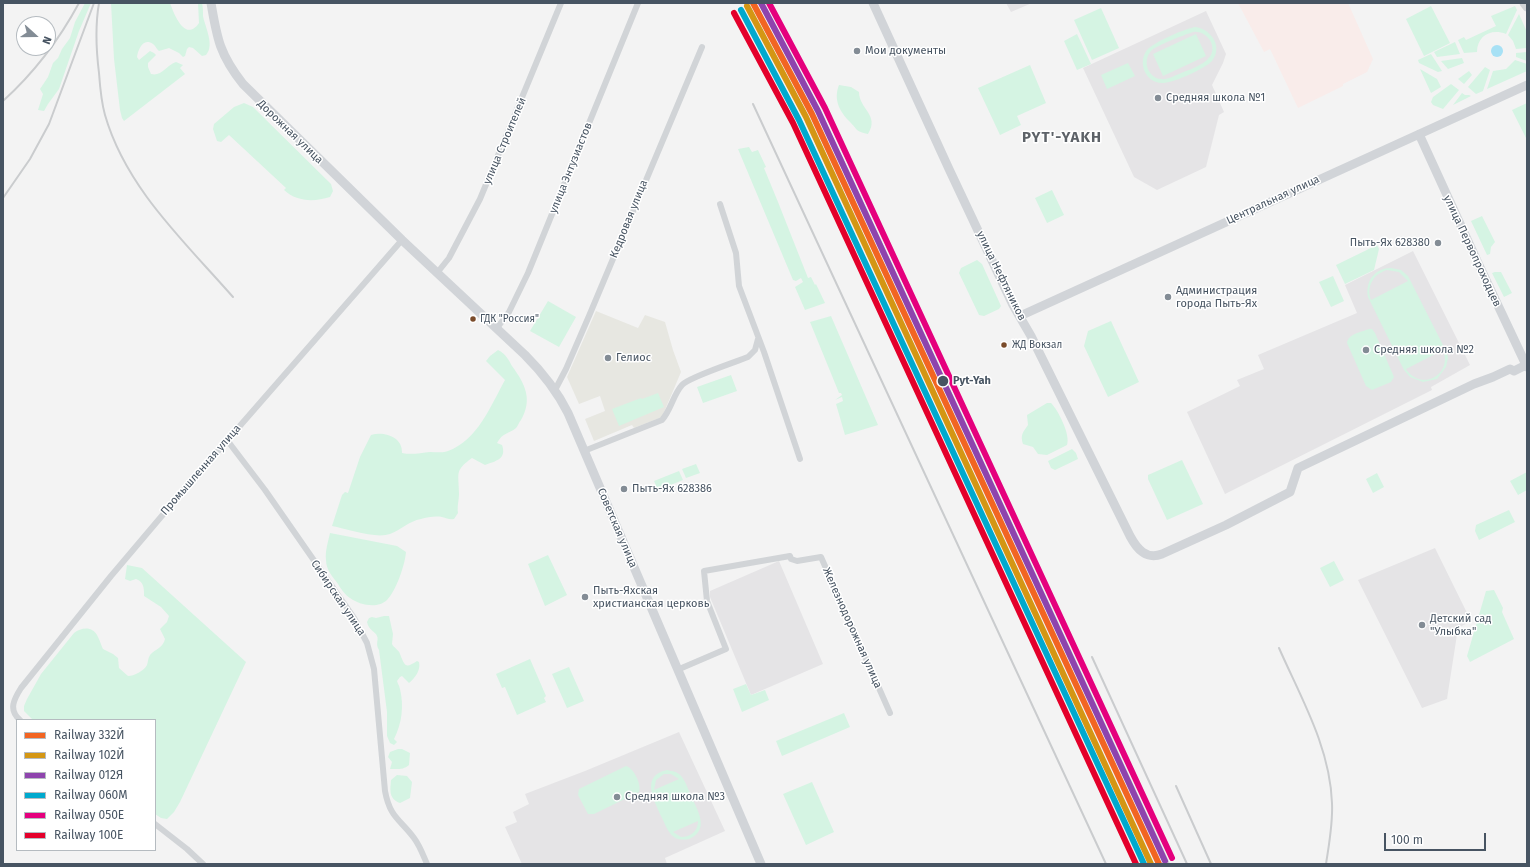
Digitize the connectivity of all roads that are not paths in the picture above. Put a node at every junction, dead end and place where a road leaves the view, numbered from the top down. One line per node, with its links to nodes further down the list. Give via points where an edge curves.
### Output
1 (211, 3): 11 (street, Дорожная улица, via 222,52 243,84)
2 (561, 3): 12 (street, улица Строителей, via 480,199 449,258)
3 (638, 3): 14 (street, улица Энтузиастов, via 528,273 509,312)
4 (873, 3): 13 (street, улица Нефтяников)
5 (1524, 3): 6 (street)
6 (1527, 7)
7 (702, 47): 17 (street, Кедровая улица, via 584,329)
8 (1527, 85): 9 (street, Центральная улица)
9 (1419, 134): 13 (street, Центральная улица); 16 (street, улица Первопроходцев)
10 (720, 204): 15 (street, via 736,254 739,286)
11 (402, 240): 12 (street, Советская улица); 18 (street, Промышленная улица)
12 (437, 273): 14 (street, Советская улица)
13 (1020, 316): 16 (street, улица Нефтяников, via 1135,546 1144,554 1155,556 1194,540 1290,492 1298,468 1474,384 1510,368 1514,371)
14 (497, 328): 17 (street, Советская улица, via 535,364)
15 (758, 338): 19 (street, via 755,350 748,358 685,382 662,420); 20 (street)
16 (1527, 366)
17 (555, 390): 19 (street, Советская улица)
18 (227, 440): 23 (street, Промышленная улица, via 111,576 21,688 14,699 13,708); 26 (street, Сибирская улица, via 354,618 367,643 375,676 387,801 393,815 417,842)
19 (584, 451): 21 (street, Советская улица)
20 (800, 458)
21 (677, 670): 22 (street, Железнодорожная улица, via 726,649 706,601 704,571 790,556 797,561 821,557); 27 (street, Советская улица)
22 (890, 713)
23 (19, 719)
24 (156, 825): 25 (street)
25 (203, 864)
26 (427, 864)
27 (761, 864)

